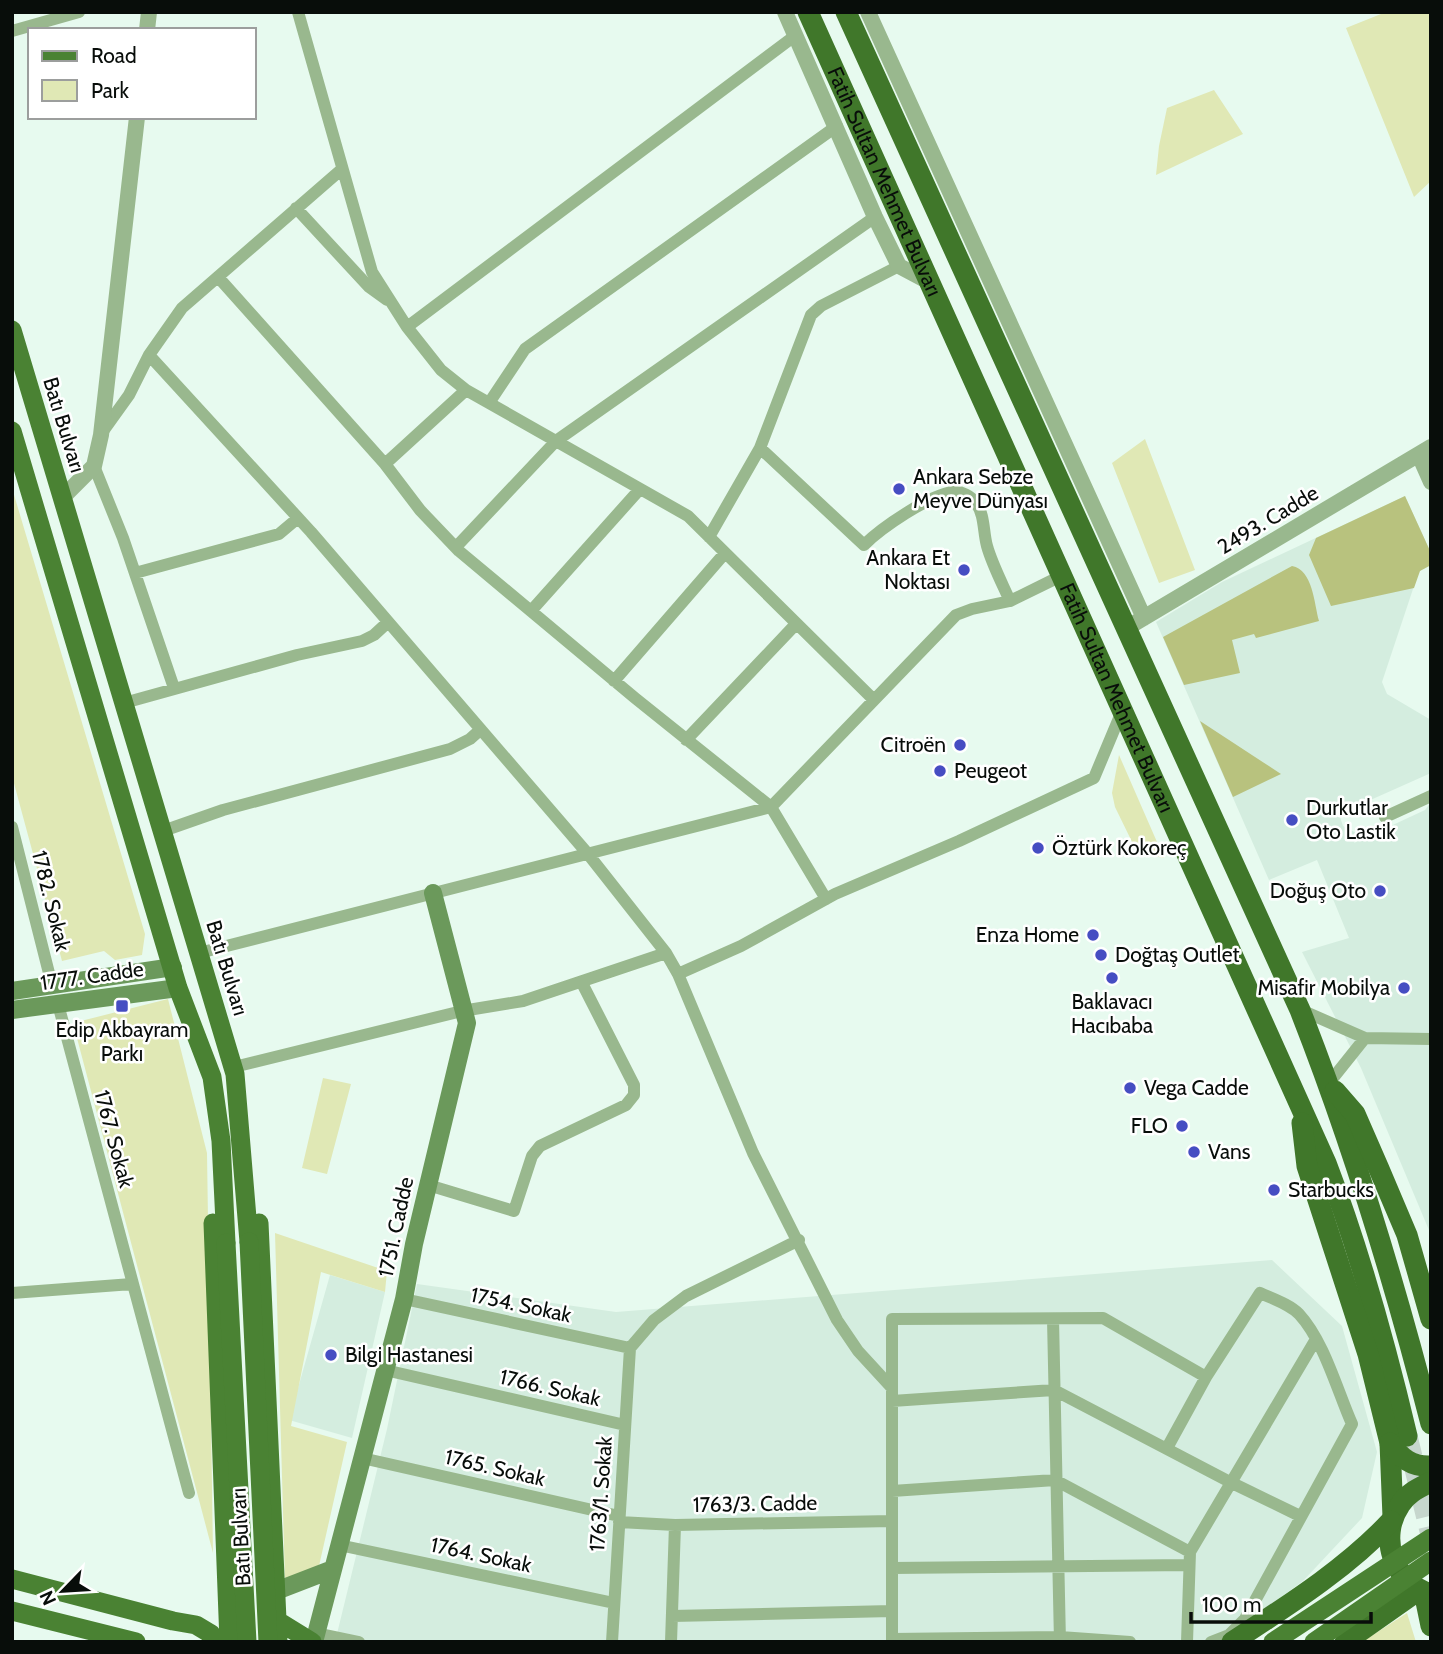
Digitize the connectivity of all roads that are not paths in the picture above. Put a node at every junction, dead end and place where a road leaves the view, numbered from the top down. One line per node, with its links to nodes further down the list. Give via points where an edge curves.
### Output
1 (79, 12): 7 (street)
2 (298, 12): 11 (street)
3 (785, 12): 8 (street)
4 (808, 12): 16 (highway, Fatih Sultan Mehmet Bulvarı)
5 (846, 12): 43 (highway, Fatih Sultan Mehmet Bulvarı)
6 (867, 12): 43 (street)
7 (12, 31)
8 (796, 35): 10 (street); 18 (street)
9 (137, 119): 24 (street)
10 (837, 126): 13 (street); 22 (street, via 525,349)
11 (342, 169): 12 (street); 17 (street, via 372,272)
12 (296, 208): 15 (street); 17 (street, via 369,287)
13 (875, 217): 14 (street); 25 (street)
14 (898, 265): 16 (street); 26 (street, via 811,315)
15 (218, 277): 20 (street, via 183,308); 28 (street)
16 (931, 283): 38 (highway, Fatih Sultan Mehmet Bulvarı)
17 (392, 303): 18 (street)
18 (407, 327): 21 (street, via 441,370)
19 (12, 330): 32 (main road, Batı Bulvarı)
20 (149, 355): 24 (street, via 129,395); 33 (street)
21 (466, 390): 22 (street); 28 (street)
22 (489, 403): 25 (street)
23 (12, 431): 61 (main road, Batı Bulvarı)
24 (100, 435): 29 (street)
25 (556, 441): 31 (street); 35 (street)
26 (760, 448): 34 (street); 39 (street, via 864,545 922,505 953,492 966,494 982,517 987,547)
27 (1425, 451): 30 (street); 43 (street, 2493. Cadde)
28 (385, 464): 35 (street)
29 (94, 466): 32 (street); 37 (street)
30 (1431, 482)
31 (640, 489): 34 (street, via 688,516); 40 (street)
32 (62, 495): 47 (main road, Batı Bulvarı)
33 (298, 518): 37 (street, via 279,534); 41 (street)
34 (709, 537): 36 (street)
35 (456, 547): 40 (street)
36 (725, 553): 42 (street); 44 (street)
37 (135, 573): 45 (street)
38 (1061, 576): 39 (street); 48 (highway, Fatih Sultan Mehmet Bulvarı)
39 (1010, 601): 46 (street, via 956,615)
40 (531, 611): 44 (street)
41 (387, 623): 45 (street, via 362,642); 49 (street)
42 (796, 624): 46 (street); 50 (street)
43 (1135, 624): 69 (highway, Fatih Sultan Mehmet Bulvarı)
44 (614, 681): 50 (street)
45 (174, 688): 47 (street)
46 (874, 700): 52 (street)
47 (124, 703): 55 (main road, Batı Bulvarı)
48 (1122, 710): 58 (street, via 1094,778); 94 (highway, Fatih Sultan Mehmet Bulvarı, via 1298,1097 1350,1225 1382,1331)
49 (480, 730): 55 (street, via 450,749 223,810); 56 (street)
50 (686, 740): 52 (street)
51 (1431, 796): 53 (street)
52 (771, 807): 56 (street); 58 (street)
53 (1385, 817)
54 (12, 827): 64 (street, 1782. Sokak)
55 (163, 831): 59 (main road, Batı Bulvarı)
56 (588, 854): 57 (street); 60 (street)
57 (433, 893): 59 (street); 70 (main road, 1751. Cadde)
58 (826, 899): 62 (street, via 741,946)
59 (199, 953): 73 (main road, Batı Bulvarı)
60 (666, 953): 62 (street); 63 (street)
61 (173, 967): 64 (main road, 1777. Cadde); 65 (main road, Batı Bulvarı)
62 (678, 974): 79 (street, via 753,1153)
63 (582, 983): 70 (street, via 523,1001); 76 (street, via 634,1085 632,1099 540,1146 532,1156 514,1211)
64 (52, 985): 66 (main road, 1777. Cadde)
65 (178, 988): 67 (main road, 1777. Cadde); 75 (main road, Batı Bulvarı, via 212,1077)
66 (12, 990)
67 (58, 1004): 68 (main road, 1777. Cadde); 81 (street, 1767. Sokak)
68 (12, 1010)
69 (1300, 1010): 71 (street); 74 (highway, Fatih Sultan Mehmet Bulvarı)
70 (462, 1011): 73 (street); 76 (main road, 1751. Cadde, via 467,1023)
71 (1365, 1038): 72 (street); 74 (street)
72 (1431, 1040)
73 (234, 1067): 77 (main road, Batı Bulvarı)
74 (1329, 1083): 78 (highway, via 1355,1114); 92 (highway, Fatih Sultan Mehmet Bulvarı, via 1405,1323)
75 (222, 1158): 123 (main road, via 212,1188); 134 (main road, Batı Bulvarı, bridge)
76 (428, 1185): 83 (main road, 1751. Cadde)
77 (246, 1194): 117 (main road, via 261,1230); 135 (main road, Batı Bulvarı, bridge)
78 (1407, 1235): 80 (highway); 85 (highway)
79 (799, 1240): 87 (street, via 686,1296 654,1320); 91 (street, via 837,1320)
80 (1431, 1278)
81 (132, 1284): 82 (street); 102 (street, 1767. Sokak)
82 (12, 1293)
83 (404, 1299): 87 (street, 1754. Sokak); 88 (main road, 1751. Cadde)
84 (1053, 1319): 89 (street, via 1103,1318); 90 (street); 91 (street, via 892,1319)
85 (1431, 1320)
86 (1316, 1339): 89 (street, via 1298,1313 1260,1293); 99 (street); 103 (street, via 1352,1424)
87 (630, 1348): 93 (street, 1763/1. Sokak)
88 (385, 1370): 93 (street, 1766. Sokak); 96 (main road, 1751. Cadde)
89 (1206, 1377): 95 (street)
90 (1054, 1390): 91 (street); 95 (street); 98 (street)
91 (892, 1395): 101 (street)
92 (1431, 1424)
93 (625, 1425): 104 (street, 1763/1. Sokak)
94 (1399, 1439): 97 (highway, via 1404,1460); 105 (highway, Fatih Sultan Mehmet Bulvarı)
95 (1167, 1448): 99 (street)
96 (362, 1458): 104 (street, 1765. Sokak); 109 (main road, 1751. Cadde)
97 (1431, 1466)
98 (1055, 1480): 101 (street); 110 (street); 112 (street)
99 (1230, 1482): 103 (street); 110 (street)
100 (1431, 1482): 105 (highway, via 1400,1503)
101 (892, 1491): 106 (street)
102 (190, 1493)
103 (1300, 1516): 142 (street, via 1245,1619 1229,1635)
104 (619, 1519): 107 (street, 1763/3. Cadde); 119 (street, 1763/1. Sokak)
105 (1392, 1519): 118 (highway, Fatih Sultan Mehmet Bulvarı, via 1389,1542 1394,1562 1407,1581); 143 (highway, via 1369,1544)
106 (892, 1521): 107 (street, 1763/3. Cadde); 113 (street)
107 (675, 1525): 122 (street)
108 (1431, 1538): 144 (main road, bridge)
109 (339, 1545): 114 (main road, 1751. Cadde); 119 (street, 1764. Sokak)
110 (1190, 1558): 112 (street); 141 (street)
111 (1431, 1561): 145 (main road, bridge)
112 (1058, 1566): 113 (street); 129 (street)
113 (892, 1568): 121 (street)
114 (333, 1569): 117 (main road); 128 (main road, 1751. Cadde)
115 (12, 1579): 127 (main road)
116 (12, 1588): 127 (main road)
117 (276, 1591): 124 (main road)
118 (1424, 1592): 126 (highway); 146 (highway)
119 (614, 1603): 138 (street, 1763/1. Sokak)
120 (12, 1611): 132 (main road)
121 (892, 1611): 122 (street); 130 (street)
122 (671, 1616): 139 (street)
123 (228, 1618): 124 (main road); 127 (main road); 133 (main road)
124 (278, 1621): 128 (main road); 136 (main road)
125 (12, 1624): 131 (main road)
126 (1431, 1626)
127 (202, 1634)
128 (314, 1639): 137 (street)
129 (1060, 1640): 130 (street); 140 (street)
130 (892, 1641)
131 (78, 1642)
132 (136, 1642)
133 (229, 1642)
134 (247, 1642)
135 (268, 1642)
136 (278, 1642)
137 (359, 1642)
138 (612, 1642)
139 (671, 1642)
140 (1130, 1642)
141 (1186, 1642)
142 (1211, 1642)
143 (1232, 1642)
144 (1273, 1642)
145 (1314, 1642)
146 (1345, 1642)

